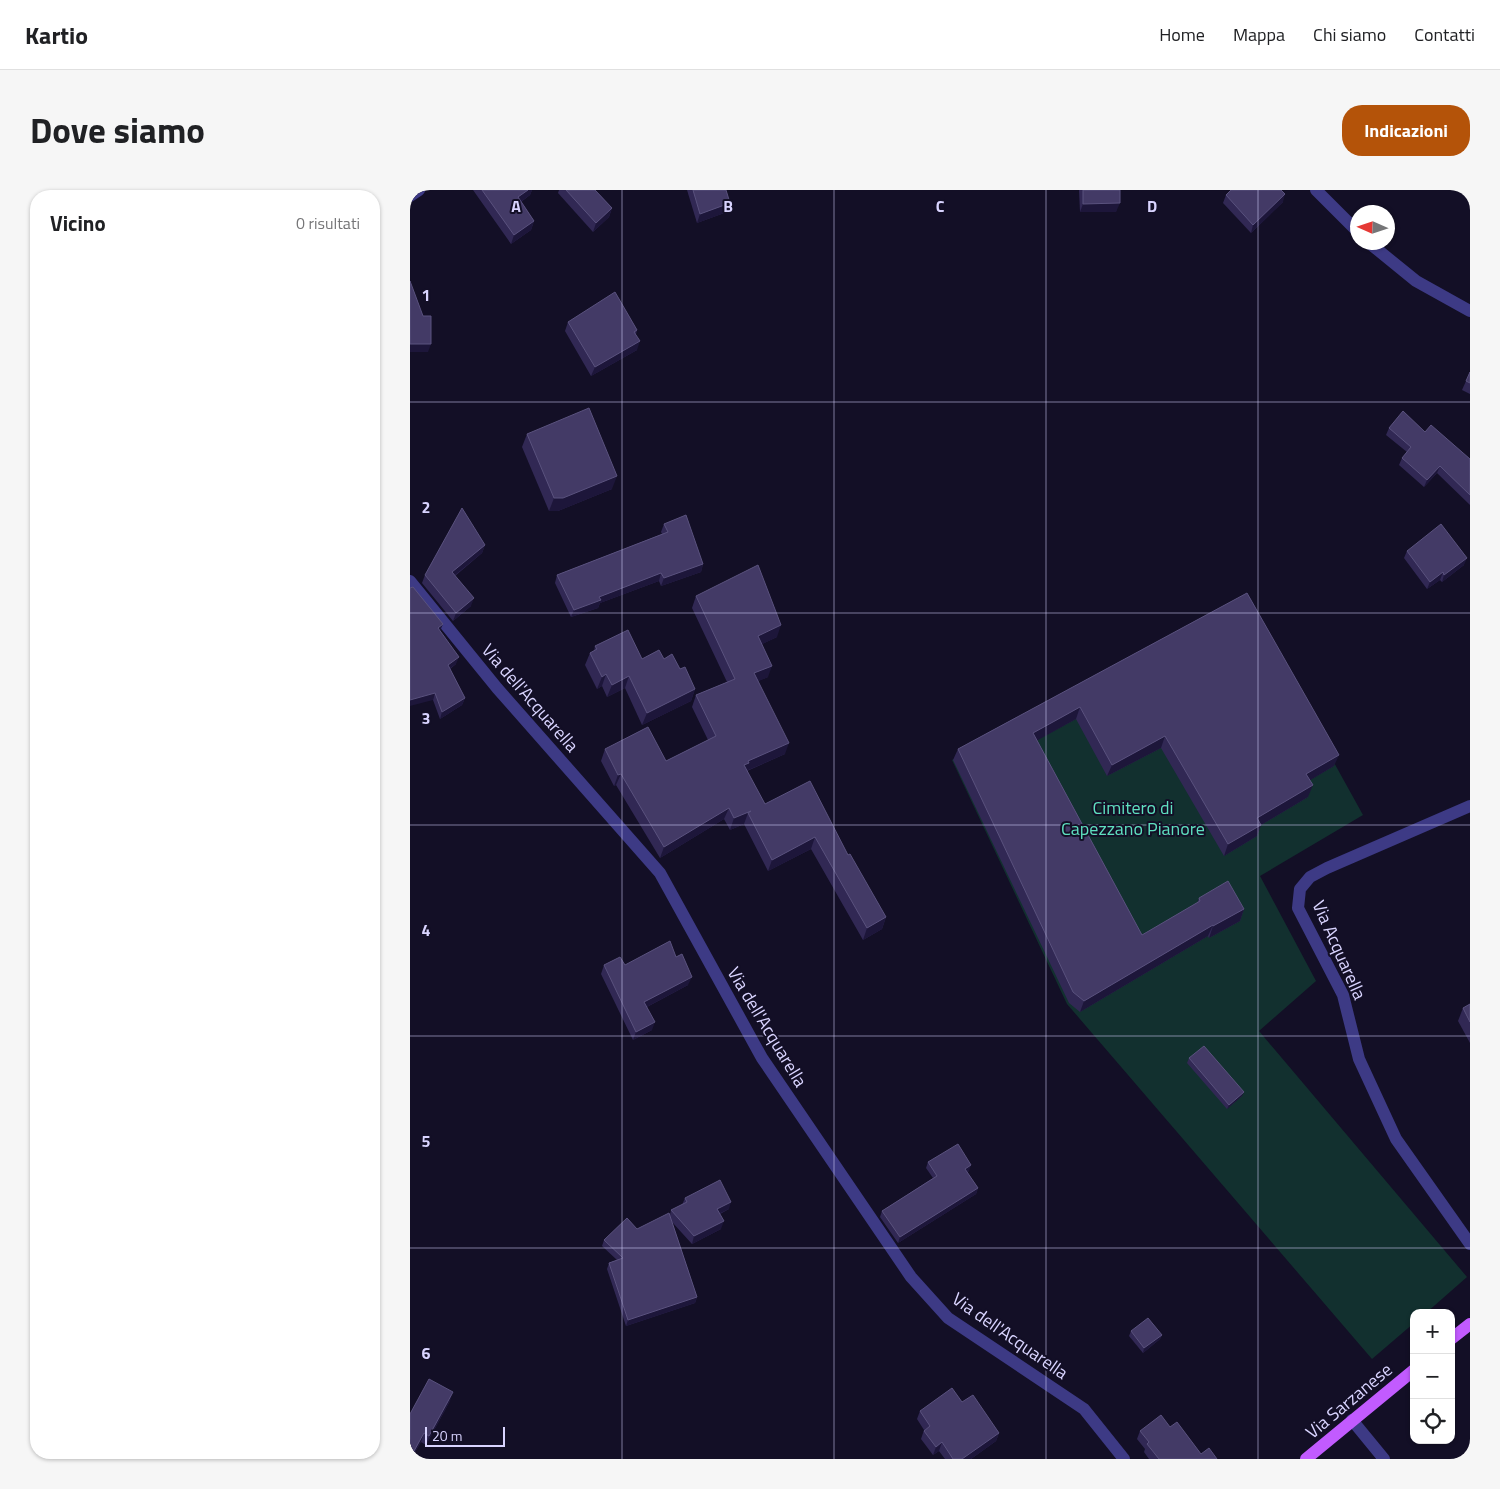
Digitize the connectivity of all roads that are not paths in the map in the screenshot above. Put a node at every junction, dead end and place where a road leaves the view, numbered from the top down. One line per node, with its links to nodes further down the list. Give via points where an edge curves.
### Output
1 (419, 190): 3 (street)
2 (1316, 190): 4 (street)
3 (410, 196)
4 (1350, 224)
5 (1378, 250): 6 (street, via 1416,281)
6 (1470, 311)
7 (410, 581): 14 (street, Via dell'Acquarella, via 497,688 660,873 762,1058 911,1278 948,1318 1084,1409)
8 (1470, 806): 9 (street, Via Acquarella, via 1310,877 1300,889 1298,908 1343,995 1359,1059 1396,1139)
9 (1470, 1244)
10 (1470, 1324): 11 (main road)
11 (1455, 1336)
12 (1410, 1373): 13 (main road, Via Sarzanese)
13 (1352, 1420): 15 (main road, Via Sarzanese); 16 (street)
14 (1124, 1459)
15 (1306, 1459)
16 (1384, 1459)

